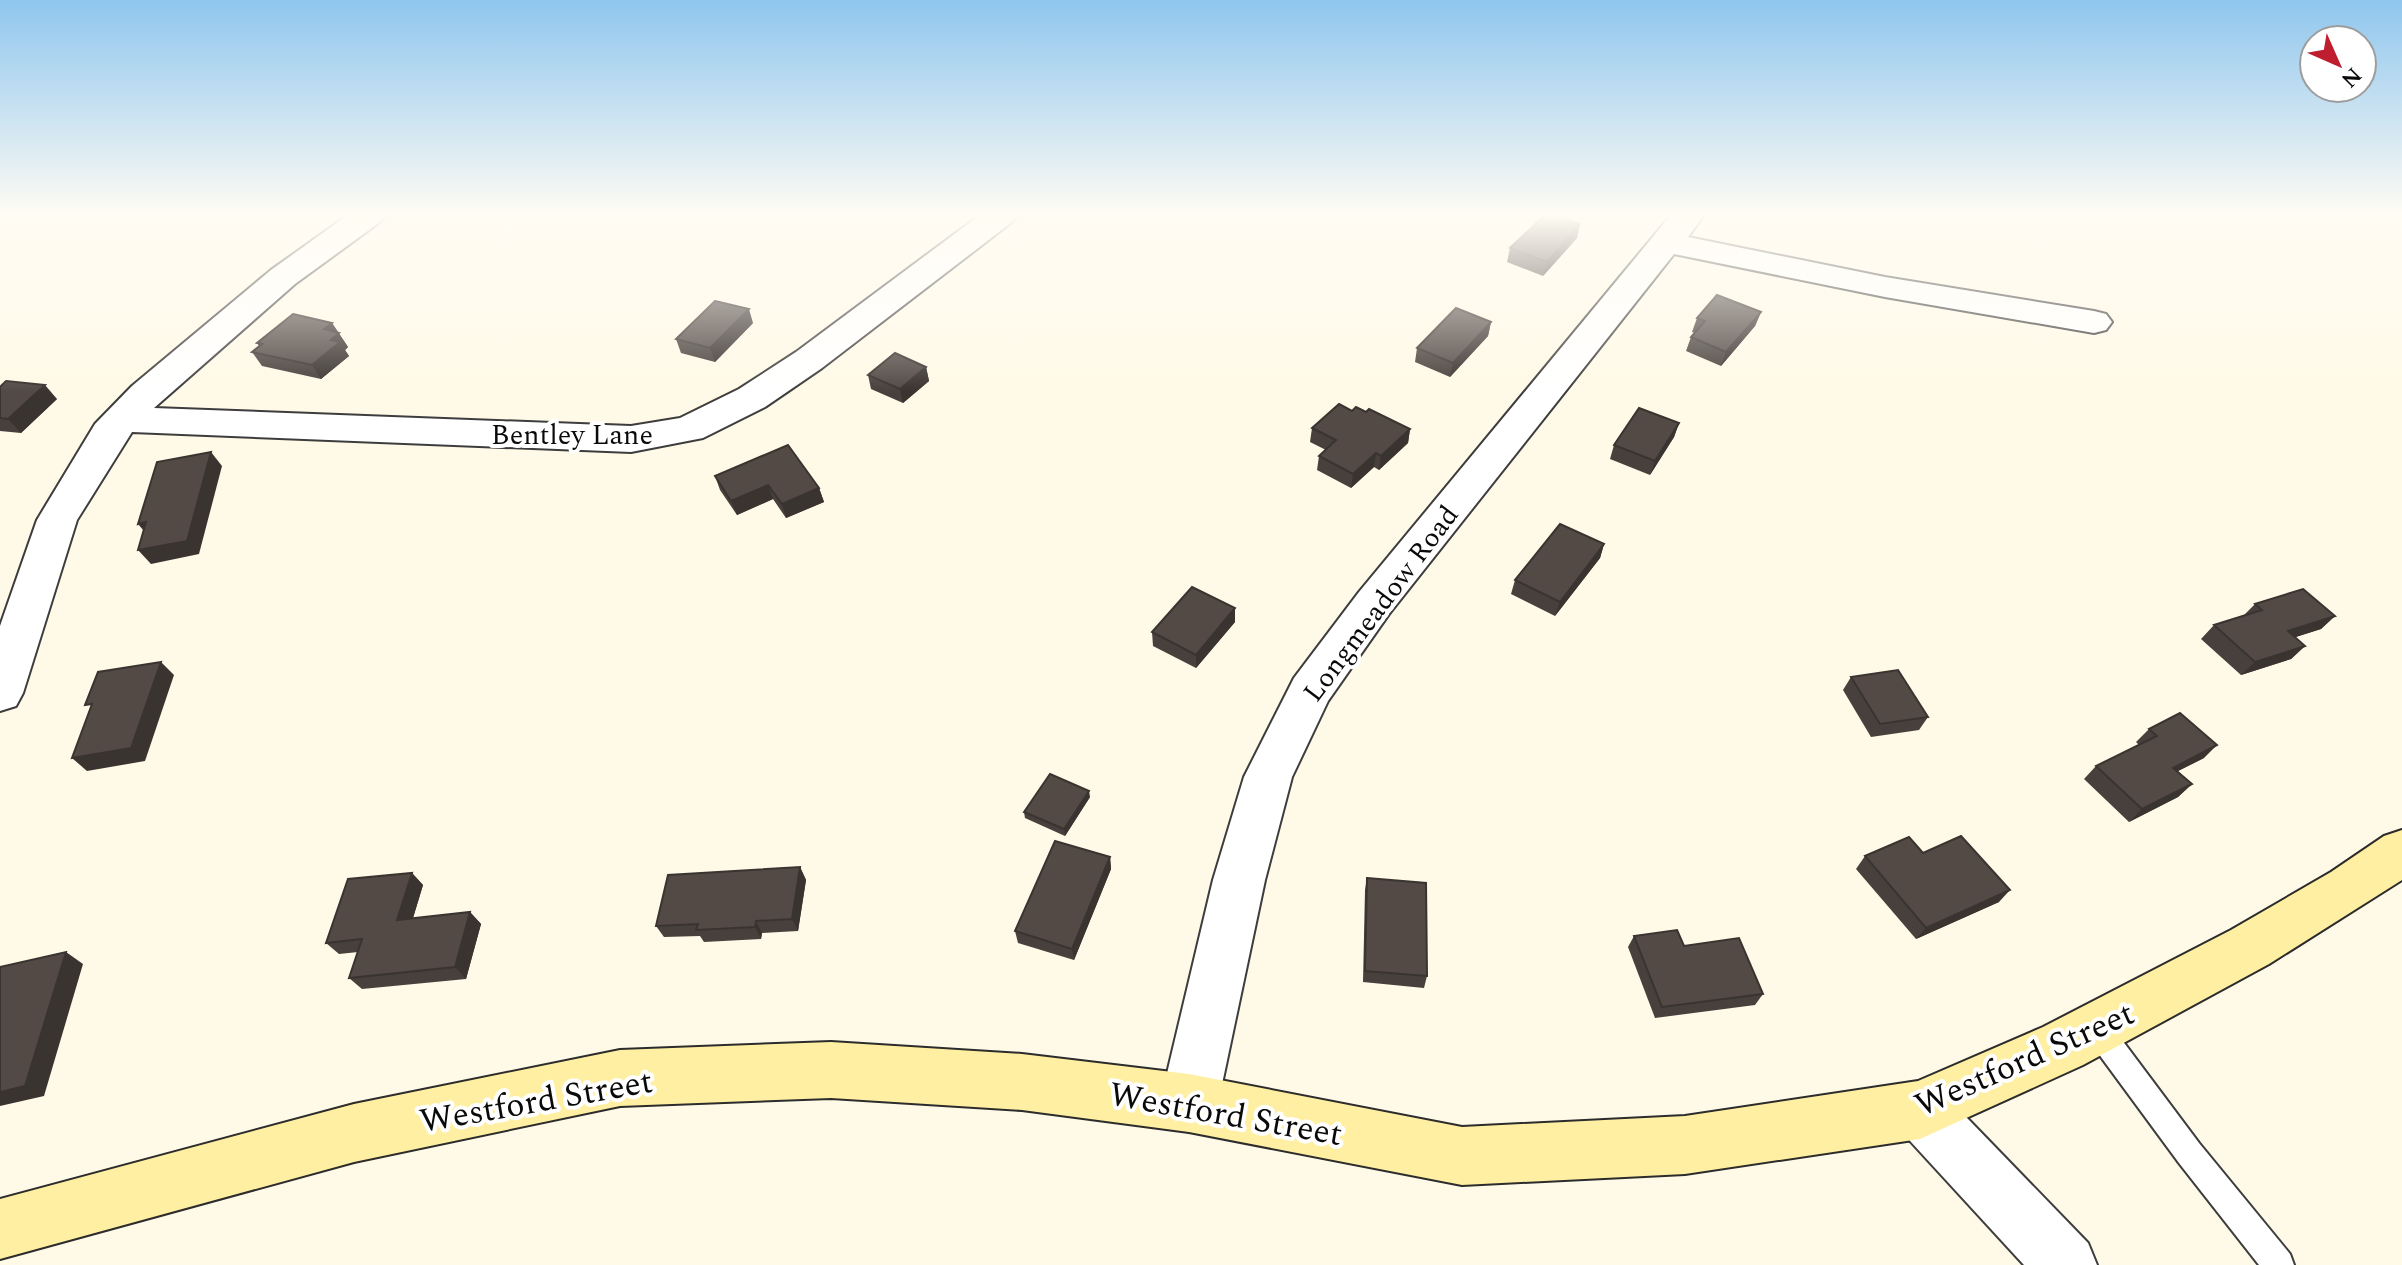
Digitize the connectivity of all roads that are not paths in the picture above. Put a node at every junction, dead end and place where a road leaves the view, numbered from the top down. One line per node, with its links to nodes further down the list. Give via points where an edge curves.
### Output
1 (287, 274): 6 (street)
2 (923, 274): 6 (street, Bentley Lane, via 752,398 689,429 631,439)
3 (1641, 274): 10 (street, Longmeadow Road, via 1374,603 1310,691 1268,777)
4 (1838, 274): 5 (street, via 1885,287)
5 (2094, 322)
6 (123, 419): 7 (street, via 109,433 57,520)
7 (0, 693)
8 (2402, 852): 9 (main road, Westford Street, via 2250,947)
9 (2097, 1029): 11 (main road, Westford Street); 14 (lane)
10 (1189, 1103): 11 (main road, Westford Street, via 1462,1156 1685,1145); 12 (main road, Westford Street, via 1022,1082 831,1070 620,1078 354,1133)
11 (1920, 1110): 13 (street)
12 (0, 1229)
13 (2066, 1265)
14 (2279, 1265)

